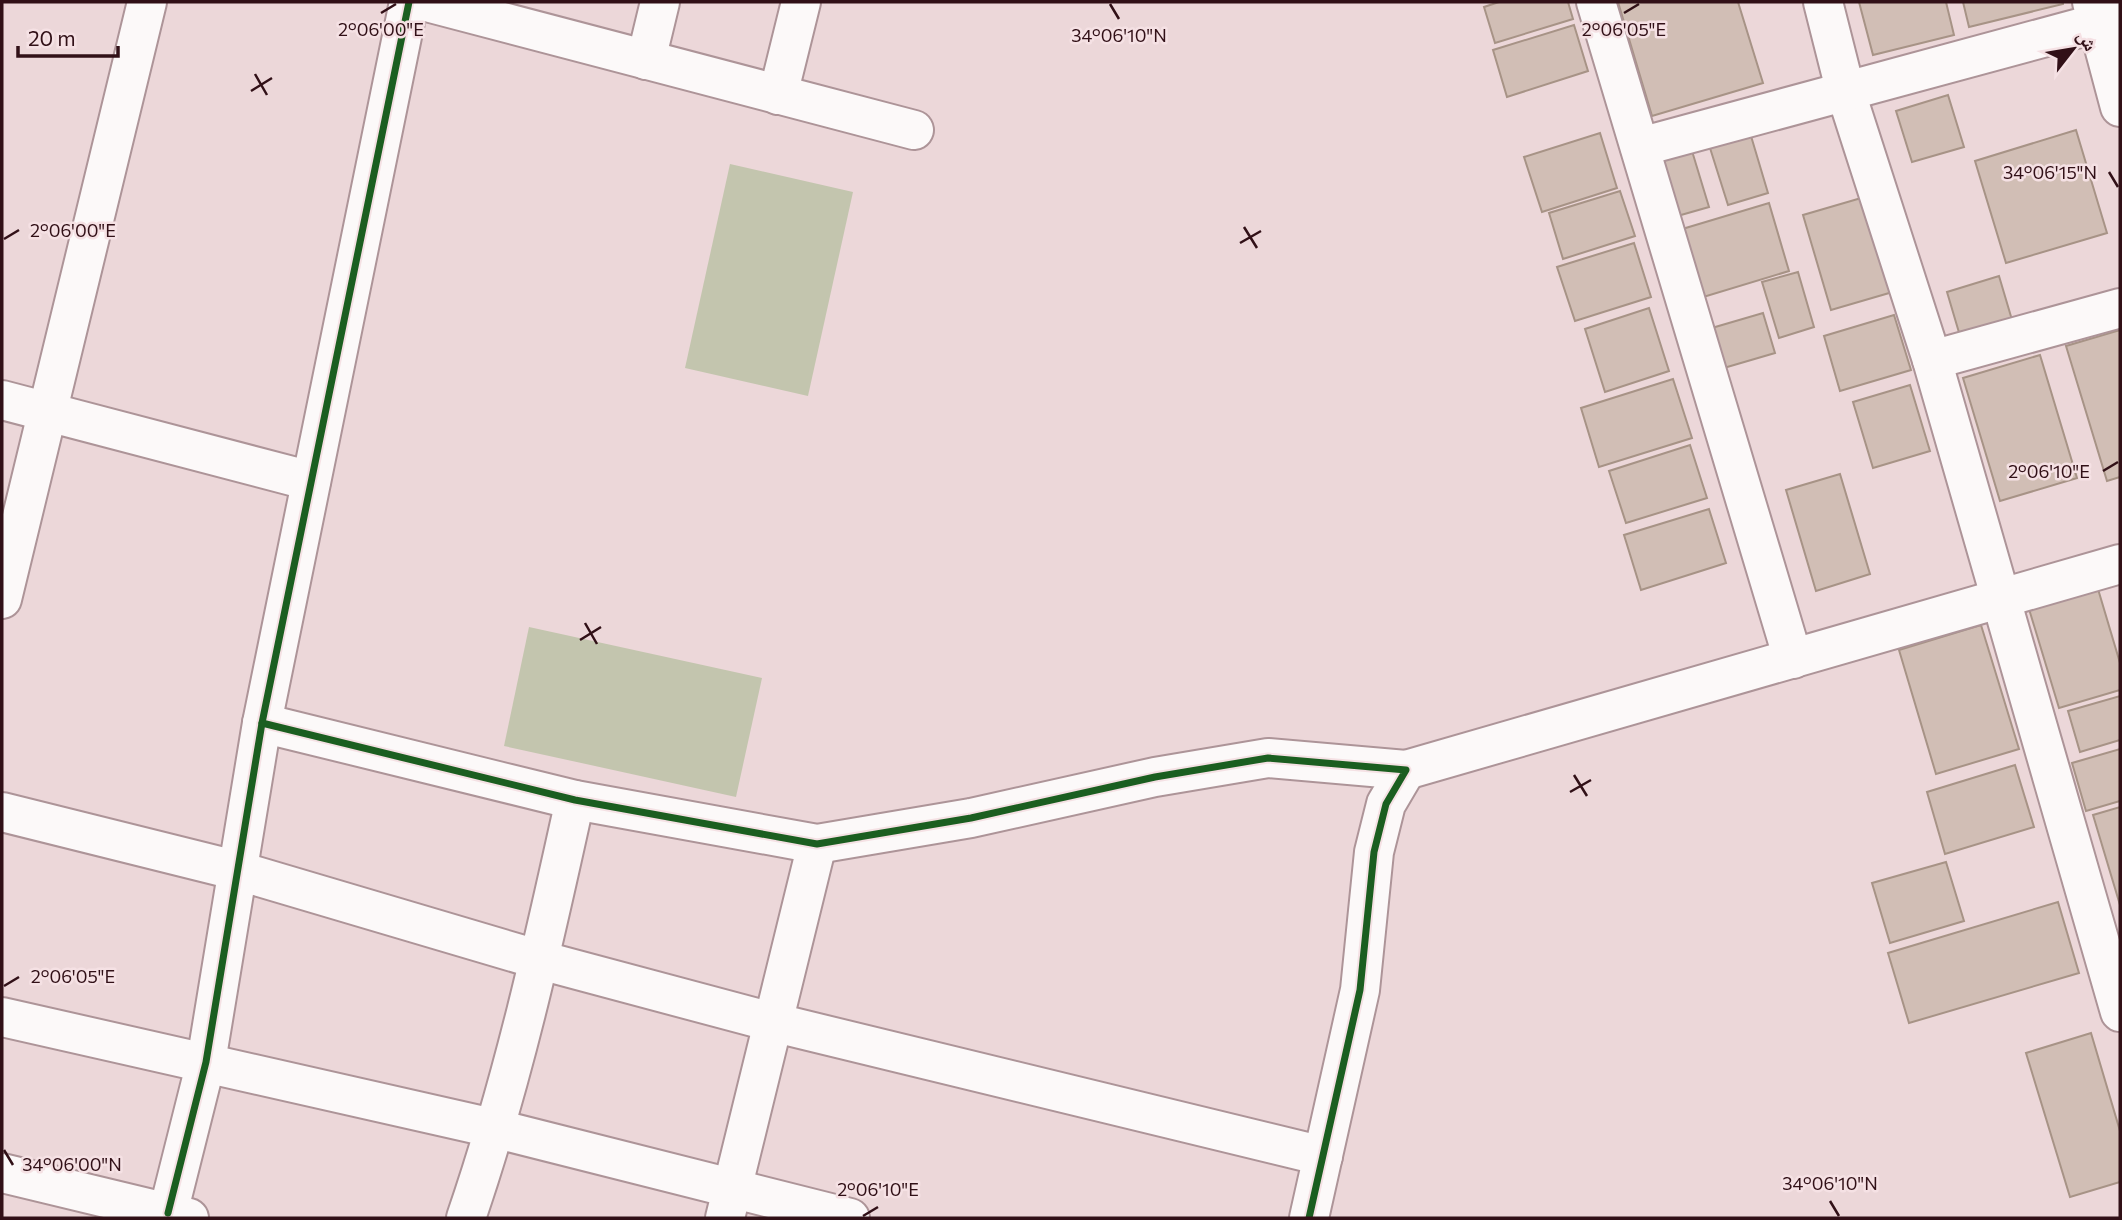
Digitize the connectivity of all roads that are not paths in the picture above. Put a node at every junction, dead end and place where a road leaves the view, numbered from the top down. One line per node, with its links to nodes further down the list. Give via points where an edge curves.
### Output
1 (147, 2): 18 (street)
2 (409, 2): 19 (street)
3 (427, 2): 9 (street)
4 (660, 2): 9 (street)
5 (801, 2): 11 (street)
6 (1596, 2): 14 (street)
7 (1823, 2): 10 (street)
8 (2103, 14): 10 (street); 12 (street)
9 (646, 60): 11 (street)
10 (1846, 93): 14 (street); 16 (street)
11 (778, 95): 13 (street)
12 (2120, 107)
13 (914, 130)
14 (1640, 148): 23 (street)
15 (2120, 307): 16 (street)
16 (1932, 360): 22 (street)
17 (2, 400): 18 (street)
18 (47, 412): 19 (street); 21 (street)
19 (311, 481): 24 (street)
20 (2120, 564): 22 (street)
21 (2, 599)
22 (2000, 599): 23 (street); 31 (street)
23 (1793, 659): 25 (street)
24 (262, 723): 26 (street); 29 (street)
25 (1406, 770): 28 (street, via 1268,758); 36 (street, via 1386,804 1374,852 1360,990)
26 (575, 800): 28 (street); 30 (street)
27 (2, 812): 29 (street)
28 (817, 844): 33 (street)
29 (239, 871): 30 (street); 34 (street)
30 (540, 960): 33 (street); 35 (street)
31 (2118, 999)
32 (2, 1017): 34 (street)
33 (772, 1022): 36 (street); 38 (street)
34 (206, 1062): 35 (street); 39 (street)
35 (497, 1129): 38 (street); 40 (street)
36 (1323, 1156): 42 (street)
37 (2, 1173): 39 (street)
38 (728, 1203): 41 (street)
39 (179, 1216)
40 (467, 1218)
41 (850, 1218)
42 (1309, 1218)

